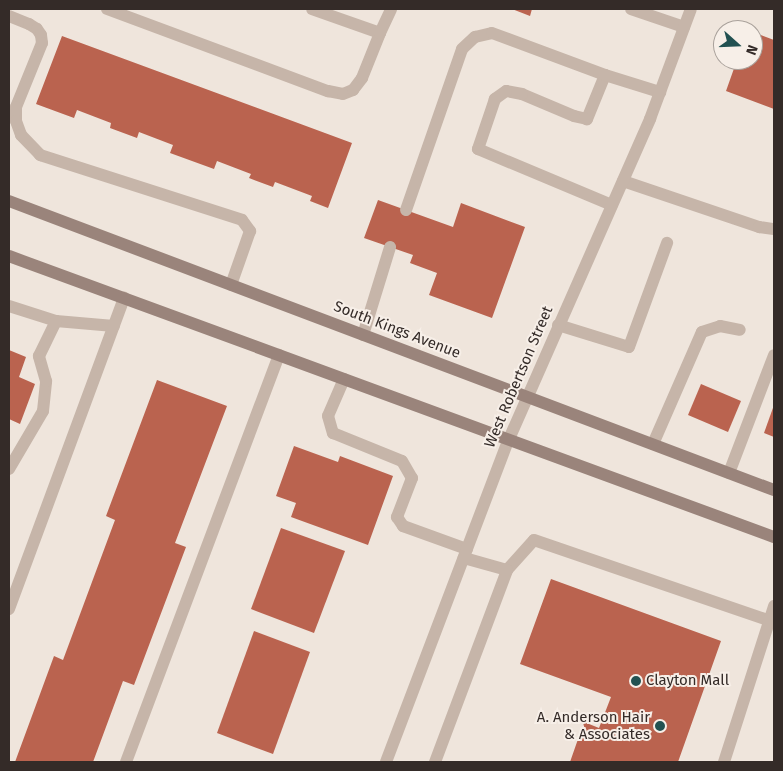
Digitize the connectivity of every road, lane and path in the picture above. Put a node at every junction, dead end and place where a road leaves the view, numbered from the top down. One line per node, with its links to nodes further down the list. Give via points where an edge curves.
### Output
1 (107, 9): 8 (street, via 343,94 353,90 362,78)
2 (312, 9): 8 (street)
3 (391, 9): 8 (street)
4 (631, 9): 7 (street)
5 (691, 9): 7 (street, West Robertson Street)
6 (9, 16): 19 (street, via 37,29 42,43 16,107 21,135 40,155 242,220 250,231)
7 (684, 27): 10 (street, West Robertson Street)
8 (380, 33)
9 (605, 75): 10 (street); 13 (street, via 587,119 506,90 495,99 478,149); 14 (street, via 492,33 475,37 462,49)
10 (660, 92): 11 (street, West Robertson Street)
11 (623, 181): 13 (street, West Robertson Street); 15 (street, via 759,227)
12 (9, 201): 19 (main road, South Kings Avenue)
13 (612, 205): 23 (street, West Robertson Street)
14 (406, 210)
15 (774, 229)
16 (667, 244): 23 (street, via 629,347)
17 (390, 247): 26 (street)
18 (9, 256): 20 (main road)
19 (231, 285): 26 (main road, South Kings Avenue)
20 (124, 298): 24 (street); 27 (main road)
21 (9, 306): 22 (street)
22 (56, 321): 24 (street); 33 (street, via 39,356 46,381 43,411)
23 (558, 325): 30 (street, West Robertson Street)
24 (114, 326): 40 (street)
25 (740, 330): 32 (street, via 720,326 702,332)
26 (363, 335): 30 (main road, South Kings Avenue)
27 (279, 355): 29 (main road); 42 (street)
28 (774, 355): 34 (street)
29 (344, 379): 31 (main road); 37 (street, via 328,416 333,433 402,461 412,478 397,517 403,526)
30 (527, 396): 31 (street, West Robertson Street); 32 (main road, South Kings Avenue)
31 (509, 439): 36 (main road); 37 (street, West Robertson Street)
32 (653, 444): 34 (main road, South Kings Avenue)
33 (9, 469)
34 (730, 473): 35 (main road, South Kings Avenue)
35 (774, 490)
36 (774, 537)
37 (465, 553): 38 (street); 43 (street, West Robertson Street)
38 (507, 570): 41 (street, via 534,540); 44 (street)
39 (774, 606): 41 (street)
40 (9, 611)
41 (772, 621): 45 (street)
42 (126, 762)
43 (386, 762)
44 (435, 762)
45 (724, 762)

